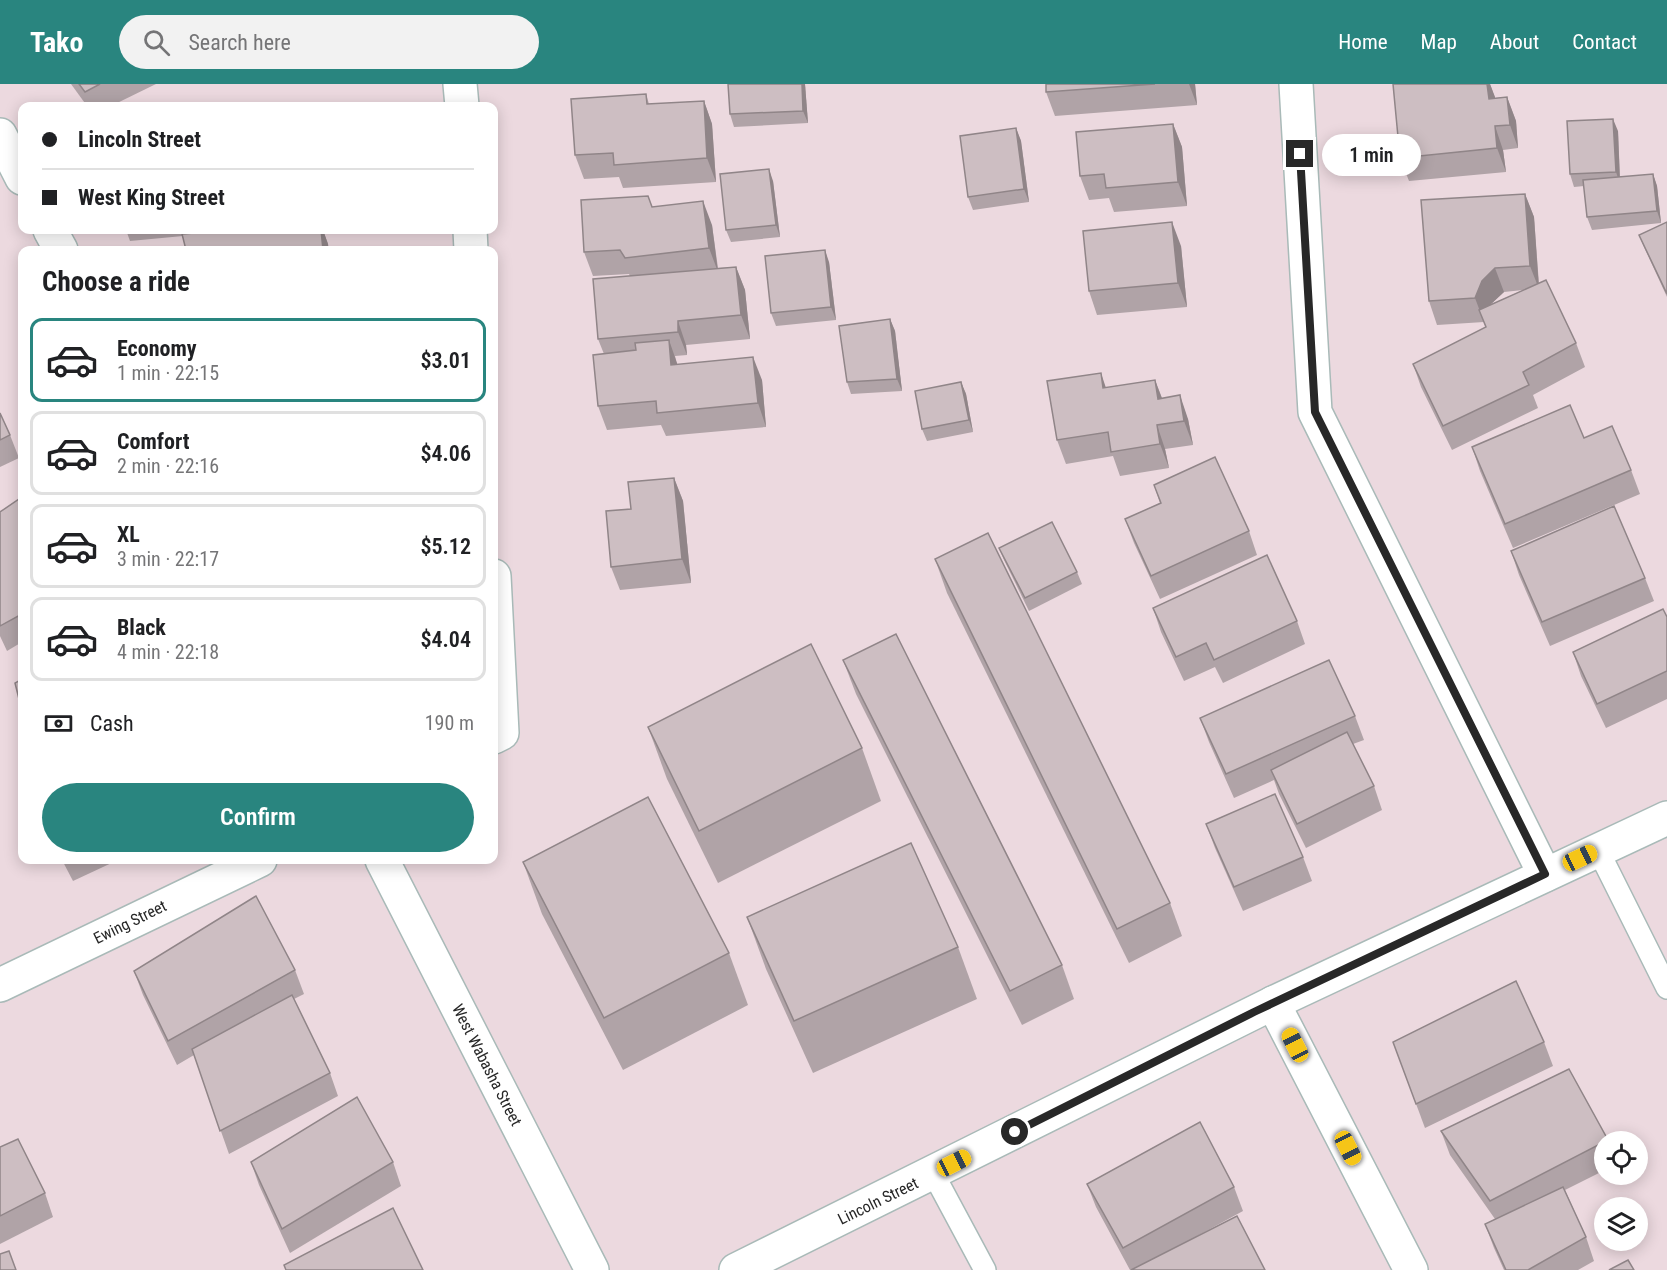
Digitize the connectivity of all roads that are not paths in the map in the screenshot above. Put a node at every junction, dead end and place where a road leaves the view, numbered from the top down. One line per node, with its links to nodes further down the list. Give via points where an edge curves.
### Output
1 (460, 84): 3 (street)
2 (1296, 84): 12 (street, via 1315,412)
3 (462, 102)
4 (0, 135): 5 (street)
5 (18, 170)
6 (498, 654): 7 (street, via 502,733)
7 (498, 735)
8 (1667, 818): 9 (street, Lincoln Street)
9 (1598, 850): 12 (street, Lincoln Street); 14 (lane)
10 (252, 864): 13 (street, Ewing Street)
11 (384, 864): 17 (street, West Wabasha Street)
12 (1545, 874): 15 (street, Lincoln Street)
13 (0, 985)
14 (1667, 988)
15 (1273, 1003): 16 (street, Lincoln Street); 20 (street)
16 (933, 1173): 18 (street, Lincoln Street); 19 (lane)
17 (592, 1270)
18 (736, 1270)
19 (985, 1270)
20 (1411, 1270)

